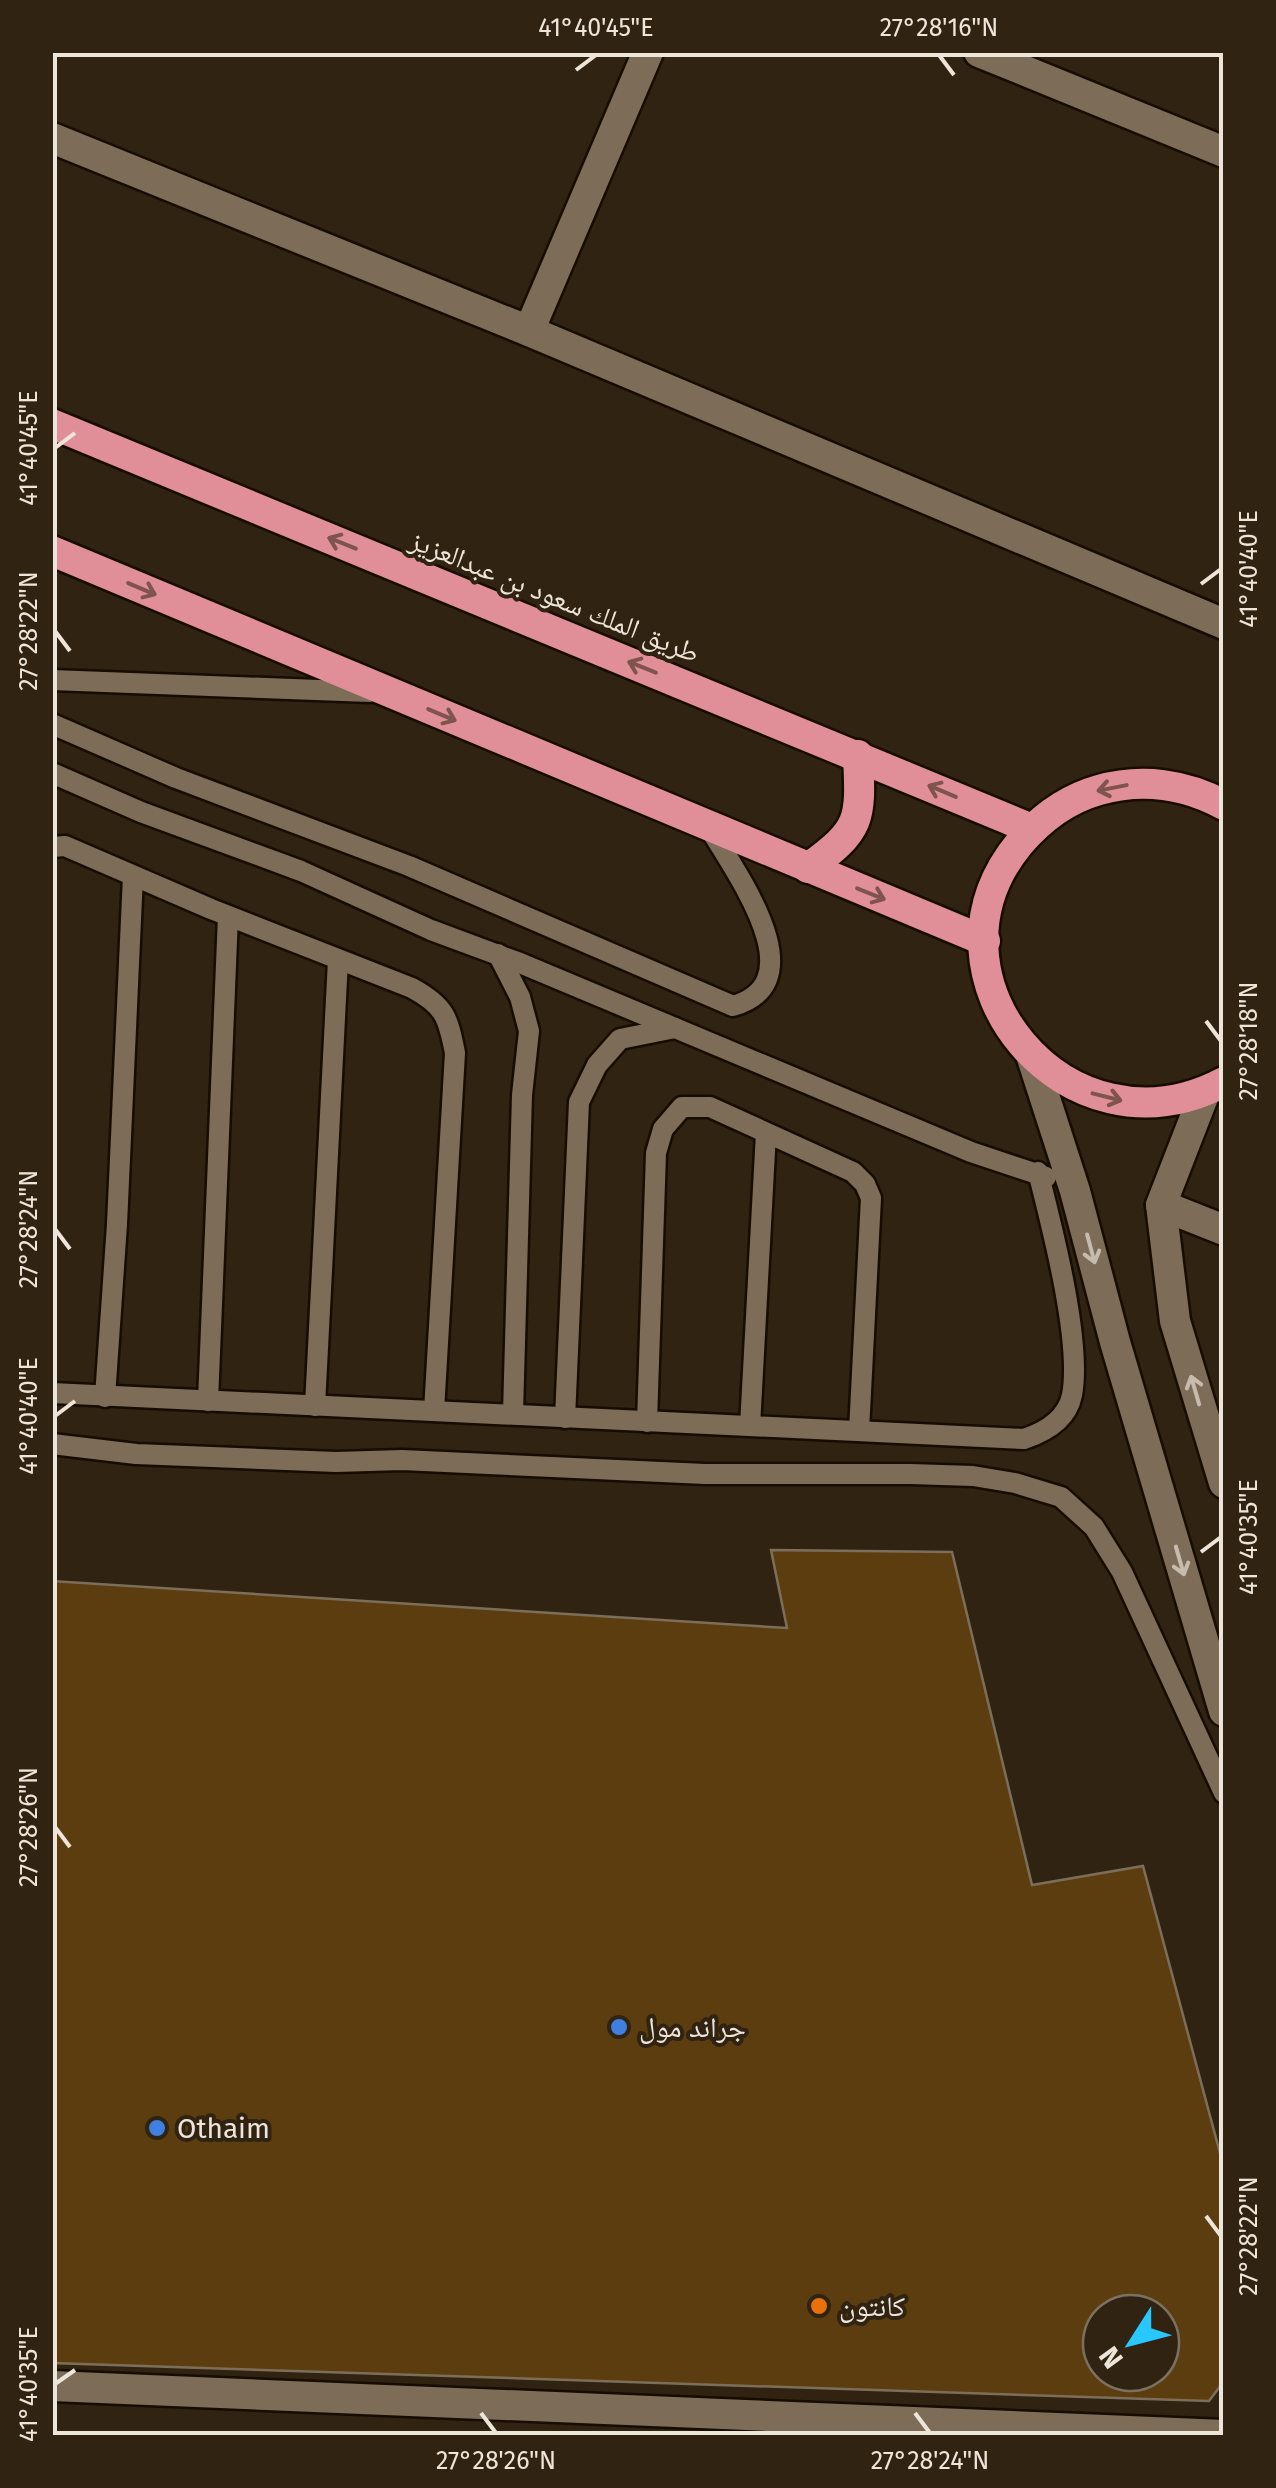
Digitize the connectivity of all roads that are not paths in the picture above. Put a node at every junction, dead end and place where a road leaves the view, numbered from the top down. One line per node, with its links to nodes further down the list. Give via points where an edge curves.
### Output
1 (648, 52): 5 (street)
2 (979, 52): 4 (street)
3 (52, 138): 5 (street)
4 (1224, 152)
5 (529, 330): 8 (street)
6 (52, 424): 12 (highway, طريق الملك سعود بن عبدالعزيز, one-way to 6)
7 (52, 551): 10 (highway, one-way to 10)
8 (1224, 624)
9 (52, 680): 10 (lane)
10 (390, 693): 15 (highway, one-way to 15)
11 (52, 724): 15 (lane, via 410,866 733,1006 752,1001 772,961 763,921)
12 (858, 755): 16 (highway, طريق الملك سعود بن عبدالعزيز, one-way to 12); 18 (highway, via 855,824 842,844)
13 (52, 774): 22 (lane)
14 (1224, 805): 16 (highway, one-way to 16, via 1177,786 1114,786 1084,794)
15 (709, 827): 18 (highway)
16 (1032, 829): 21 (highway, via 997,880)
17 (52, 847): 19 (lane)
18 (808, 868): 21 (highway, one-way to 21)
19 (134, 876): 20 (lane); 33 (lane)
20 (228, 916): 23 (lane); 34 (lane)
21 (985, 941): 25 (highway, via 996,1003)
22 (498, 954): 24 (lane); 37 (lane, via 529,1031)
23 (338, 960): 35 (lane); 36 (lane, via 435,1000 448,1019 455,1053)
24 (678, 1028): 28 (lane, via 971,1152); 38 (lane, via 620,1039 597,1065 579,1102)
25 (1031, 1055): 26 (highway, one-way to 26, via 1055,1076 1112,1100 1175,1101); 29 (street)
26 (1214, 1087): 30 (street)
27 (766, 1133): 39 (lane, via 710,1107 682,1106 663,1129 656,1154); 40 (lane); 41 (lane, via 866,1184)
28 (1038, 1172): 29 (lane); 41 (lane, via 1074,1350 1072,1399 1050,1430 1024,1440)
29 (1075, 1191): 45 (street, one-way to 45)
30 (1162, 1206): 31 (street); 42 (street, one-way to 30, via 1176,1322)
31 (1224, 1230)
32 (52, 1393): 33 (lane)
33 (104, 1397): 34 (lane)
34 (208, 1401): 35 (lane)
35 (315, 1406): 36 (lane)
36 (434, 1411): 37 (lane)
37 (513, 1413): 38 (lane)
38 (565, 1418): 39 (lane)
39 (647, 1422): 40 (lane)
40 (750, 1426): 41 (lane)
41 (859, 1431)
42 (1216, 1432): 44 (street)
43 (52, 1444): 46 (lane, via 136,1454 704,1474 973,1476 1015,1483 1061,1498 1094,1527 1122,1572)
44 (1224, 1483)
45 (1224, 1711)
46 (1224, 1793)
47 (52, 2386): 48 (street)
48 (1224, 2435)

